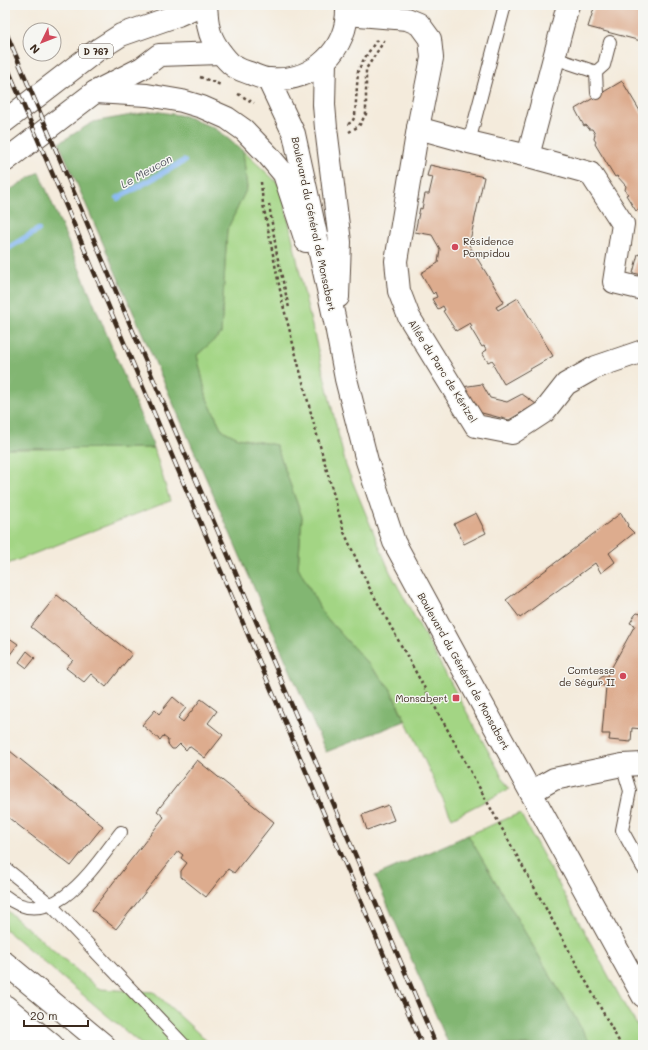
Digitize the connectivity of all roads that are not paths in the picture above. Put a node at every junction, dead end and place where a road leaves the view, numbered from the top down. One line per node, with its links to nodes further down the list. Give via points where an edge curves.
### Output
1 (201, 5): 14 (main road, D 767, via 115,39)
2 (206, 5): 7 (main road, via 212,38)
3 (505, 5): 16 (lane)
4 (568, 5): 8 (main road)
5 (347, 9): 9 (main road, via 342,36); 15 (main road, Allée du Parc de Kérizel, via 407,19 419,24 430,39 432,58)
6 (610, 42): 10 (lane, via 604,65)
7 (221, 53): 11 (main road, via 236,68); 12 (main road, via 196,62 162,68 142,68)
8 (554, 58): 10 (lane); 17 (main road)
9 (325, 61): 11 (main road, via 308,73 288,79); 20 (main road, Boulevard du Général de Monsabert, via 324,105 335,131 340,242)
10 (596, 72): 13 (lane)
11 (268, 79): 20 (main road, Boulevard du Général de Monsabert, via 294,134)
12 (95, 92): 18 (main road); 20 (main road, via 147,95 182,101 227,118 244,130 284,174 293,207)
13 (597, 93)
14 (5, 121)
15 (418, 128): 16 (main road); 21 (main road, Allée du Parc de Kérizel, via 396,260 399,291 409,318 476,426 512,433 544,412 566,384 596,367)
16 (469, 142): 17 (main road)
17 (528, 156): 19 (main road, via 590,173 623,224 614,282)
18 (5, 161)
19 (643, 289)
20 (336, 326): 23 (main road, Boulevard du Général de Monsabert, via 346,379 367,461 394,542)
21 (643, 351)
22 (632, 764): 23 (main road, via 554,779); 26 (lane, via 630,791 622,830)
23 (531, 792): 30 (main road, Boulevard du Général de Monsabert)
24 (121, 832): 28 (lane, via 79,885 69,894)
25 (5, 868): 28 (lane)
26 (643, 868)
27 (5, 896): 28 (lane, via 13,903 28,908 40,908)
28 (50, 904): 36 (lane)
29 (5, 963): 35 (main road)
30 (643, 996)
31 (5, 1006): 34 (main road)
32 (5, 1030): 33 (main road)
33 (24, 1045)
34 (52, 1045)
35 (104, 1045)
36 (184, 1045)

